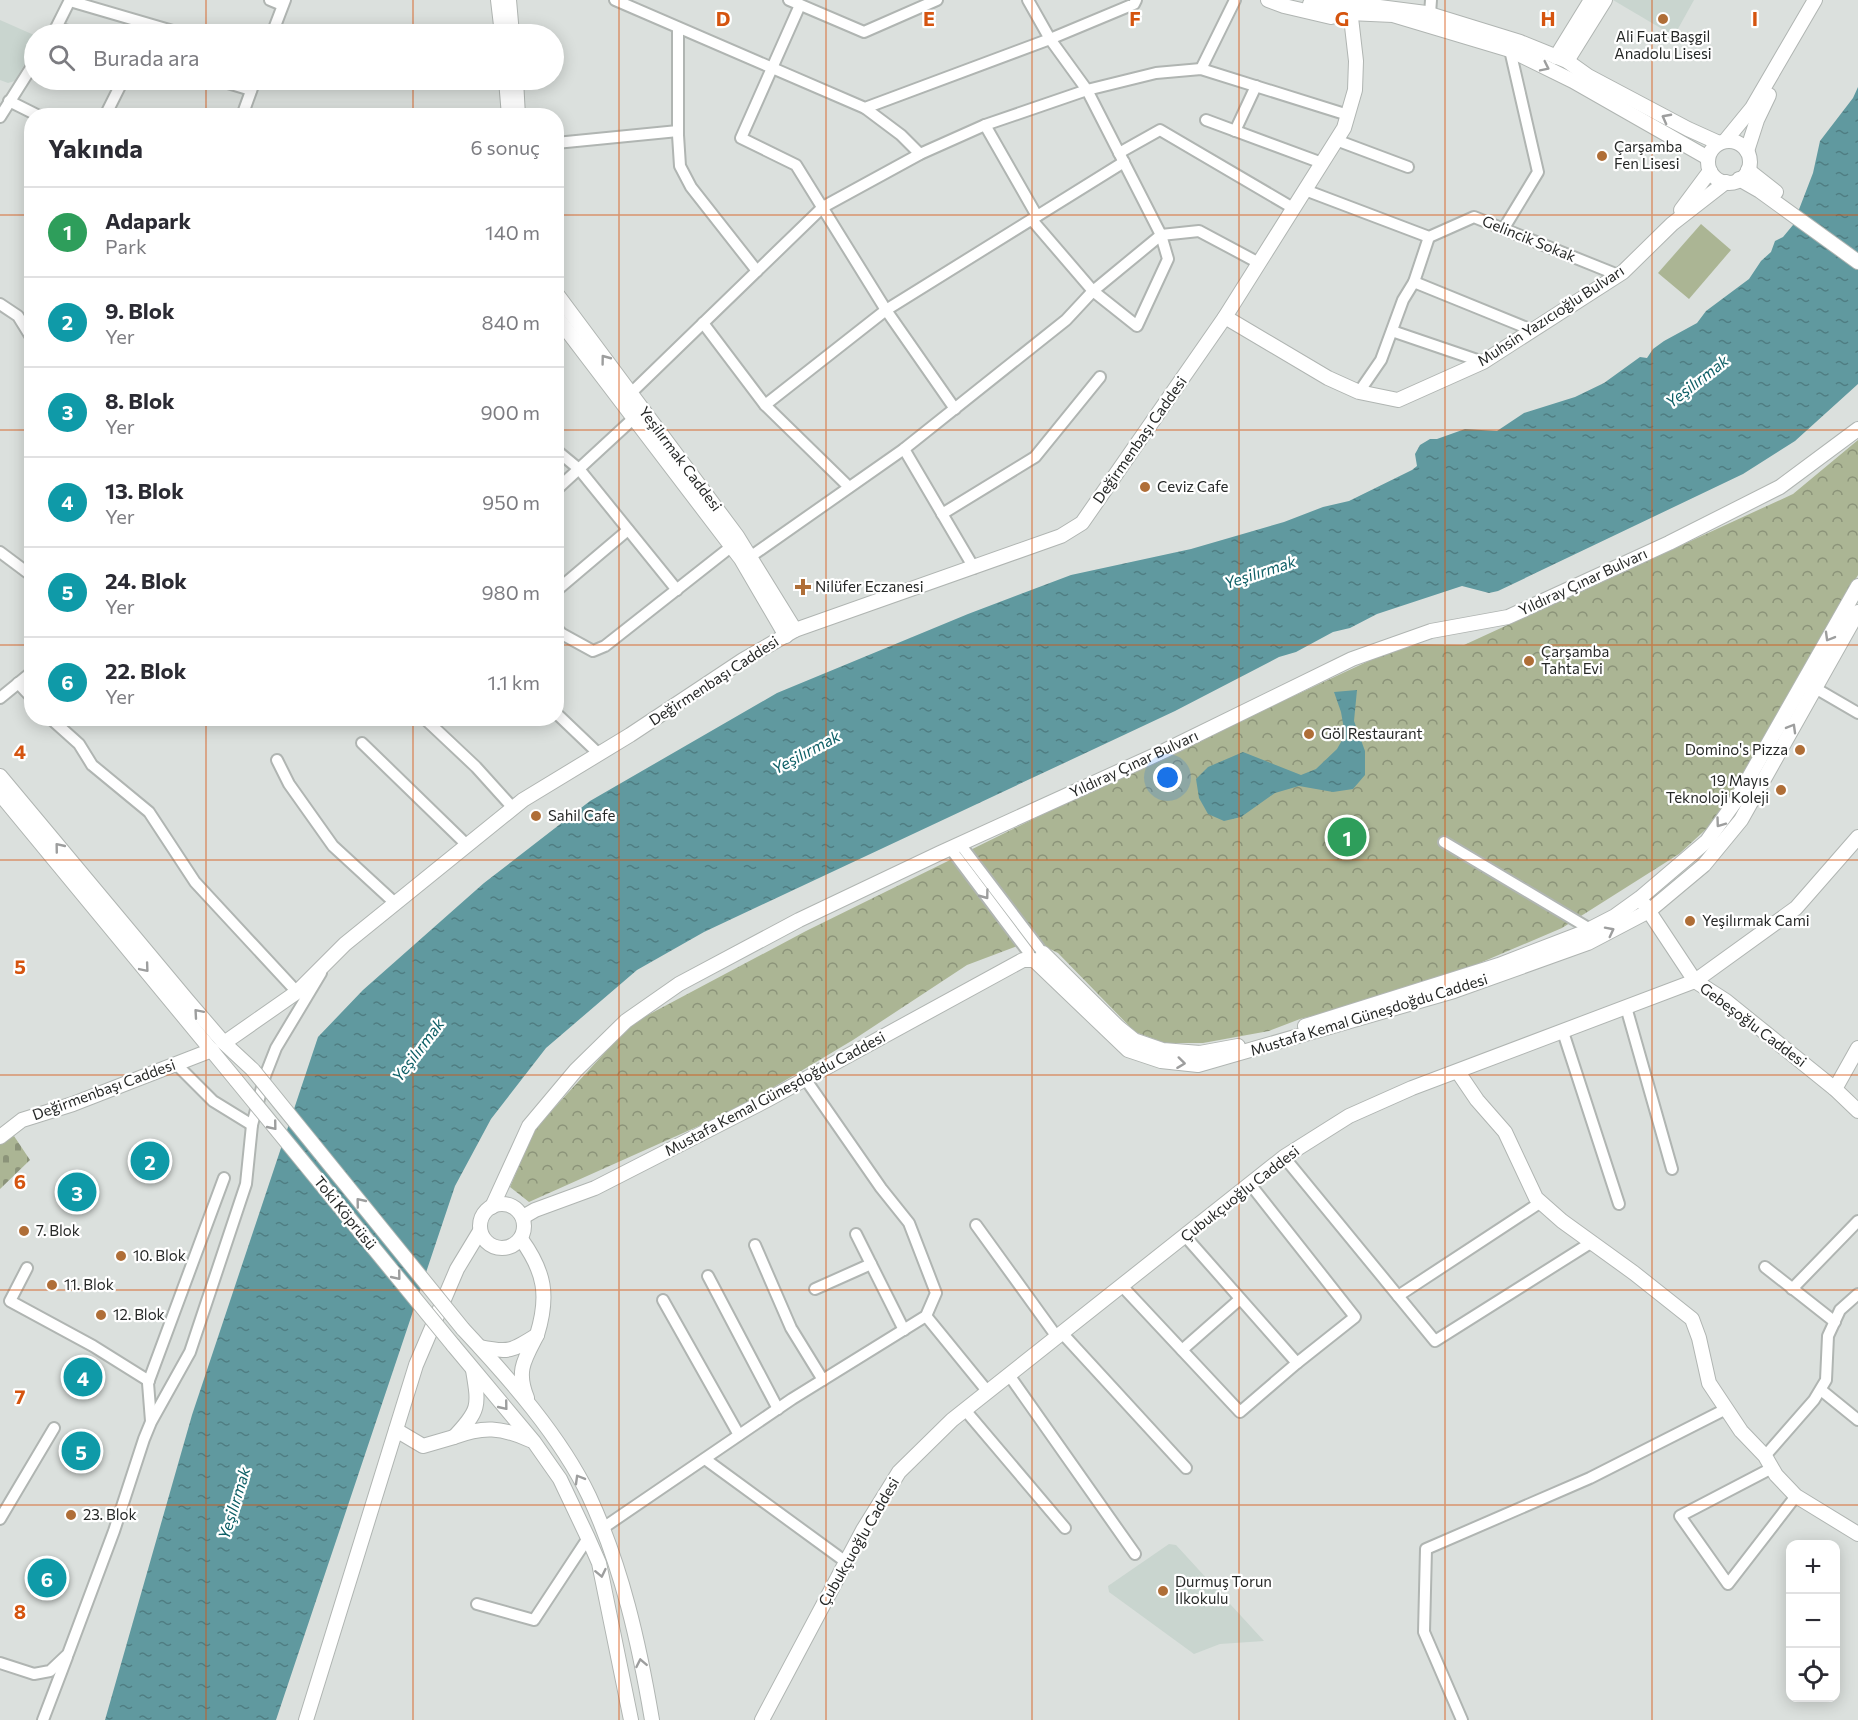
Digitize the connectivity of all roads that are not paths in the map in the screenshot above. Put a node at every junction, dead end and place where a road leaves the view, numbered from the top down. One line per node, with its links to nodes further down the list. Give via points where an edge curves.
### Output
1 (70, 0): 20 (street); 21 (street)
2 (270, 0): 16 (street)
3 (498, 0): 23 (main road)
4 (509, 0): 24 (main road)
5 (615, 0): 25 (street)
6 (789, 0): 17 (street)
7 (937, 0): 17 (street, via 864,32)
8 (1028, 0): 26 (street)
9 (1136, 0): 26 (street)
10 (1235, 0): 30 (street)
11 (1268, 0): 18 (main road, via 1331,17)
12 (1287, 0): 18 (main road)
13 (1591, 0): 28 (main road)
14 (1605, 0): 28 (main road)
15 (1815, 0): 53 (main road, via 1752,108); 54 (main road, via 1757,120)
16 (284, 3): 22 (street)
17 (801, 5): 29 (street)
18 (1349, 5): 19 (main road); 27 (main road); 45 (main road, Değirmenbaşı Caddesi, via 1356,61)
19 (1431, 7): 28 (main road)
20 (58, 24)
21 (150, 24)
22 (276, 24)
23 (501, 24)
24 (511, 24)
25 (678, 27): 29 (street); 49 (street)
26 (1050, 39): 37 (street); 44 (street)
27 (1510, 50): 58 (main road, one-way to 58, via 1573,81); 67 (street, via 1538,172)
28 (1562, 59): 53 (main road, one-way to 28, via 1688,129)
29 (772, 68): 44 (street); 63 (street, via 741,138 796,165)
30 (1200, 69): 32 (street); 37 (street, via 1156,73)
31 (24, 78): 38 (street)
32 (1256, 86): 45 (street); 50 (street)
33 (118, 90): 40 (street)
34 (251, 90): 41 (street)
35 (507, 90): 42 (main road)
36 (517, 90): 43 (main road)
37 (1087, 90): 48 (street); 56 (street)
38 (9, 101): 39 (street); 46 (street)
39 (24, 108)
40 (109, 108)
41 (245, 108)
42 (508, 108)
43 (518, 108)
44 (865, 108): 55 (street)
45 (1348, 115): 51 (main road, Değirmenbaşı Caddesi)
46 (0, 117)
47 (1206, 120): 50 (street)
48 (985, 125): 55 (street); 65 (street)
49 (678, 131): 52 (street); 73 (street, via 680,166 691,187)
50 (1236, 131): 57 (street)
51 (1336, 140): 57 (main road, Değirmenbaşı Caddesi); 59 (street)
52 (564, 142)
53 (1722, 142): 54 (main road, via 1738,143); 58 (main road, via 1710,152)
54 (1747, 151): 60 (main road, via 1749,157)
55 (920, 153): 63 (street)
56 (1121, 157): 64 (street, via 1160,130); 65 (street); 68 (street)
57 (1322, 163): 62 (main road, Değirmenbaşı Caddesi)
58 (1709, 165): 60 (main road, via 1714,177); 66 (main road, Muhsin Yazıcıoğlu Bulvarı)
59 (1408, 167)
60 (1738, 177): 61 (main road); 66 (main road, Muhsin Yazıcıoğlu Bulvarı)
61 (1763, 188): 70 (main road); 71 (main road)
62 (1305, 190): 64 (main road, Değirmenbaşı Caddesi); 69 (street)
63 (823, 207): 73 (street); 79 (street)
64 (1293, 208): 72 (main road, Değirmenbaşı Caddesi)
65 (1034, 218): 76 (street); 79 (street)
66 (1672, 224): 74 (main road, Muhsin Yazıcıoğlu Bulvarı)
67 (1504, 228): 69 (street, Gelincik Sokak, via 1474,217); 74 (street, Gelincik Sokak)
68 (1161, 235): 72 (street, via 1198,231); 76 (street); 76 (street, via 1168,259 1137,326)
69 (1429, 237): 75 (street)
70 (1858, 252)
71 (1858, 262)
72 (1259, 263): 80 (main road, Değirmenbaşı Caddesi)
73 (757, 271): 81 (street)
74 (1618, 275): 84 (main road, Muhsin Yazıcıoğlu Bulvarı)
75 (1414, 282): 84 (street); 85 (street)
76 (1093, 291): 91 (street, via 1066,320)
77 (0, 304): 82 (street, via 18,316)
78 (564, 304): 88 (main road, Yeşilırmak Caddesi, one-way to 78)
79 (886, 310): 90 (street); 91 (street)
80 (1225, 317): 89 (main road, Muhsin Yazıcıoğlu Bulvarı); 104 (main road, Değirmenbaşı Caddesi, via 1082,523 1061,536)
81 (703, 323): 88 (street); 90 (street)
82 (24, 326)
83 (564, 326): 92 (main road, Yeşilırmak Caddesi)
84 (1532, 330): 86 (main road, Muhsin Yazıcıoğlu Bulvarı)
85 (1392, 331): 86 (street); 89 (street, via 1381,360)
86 (1483, 362): 89 (main road, Muhsin Yazıcıoğlu Bulvarı, via 1398,400)
87 (1100, 377): 99 (street, via 1035,457)
88 (631, 393): 103 (main road, Yeşilırmak Caddesi)
89 (1359, 393)
90 (765, 405): 98 (street)
91 (955, 409): 94 (street)
92 (634, 418): 96 (street); 101 (main road, Yeşilırmak Caddesi)
93 (1858, 429): 130 (main road, Yıldıray Çınar Bulvarı, via 1780,487 1508,617 1431,631 1352,659 1164,751)
94 (904, 449): 98 (street); 99 (street)
95 (564, 457): 96 (street)
96 (579, 469): 97 (street); 100 (street)
97 (564, 483)
98 (849, 488): 103 (street)
99 (942, 514): 104 (street)
100 (628, 530): 106 (street); 108 (street)
101 (732, 546): 108 (street); 110 (main road, Yeşilırmak Caddesi)
102 (0, 552): 105 (street)
103 (750, 556): 110 (main road, Yeşilırmak Caddesi)
104 (974, 568): 110 (main road, Değirmenbaşı Caddesi)
105 (24, 570)
106 (564, 584)
107 (1858, 586): 131 (main road, Mustafa Kemal Güneşdoğdu Caddesi, one-way to 131, via 1735,802 1707,841)
108 (676, 590): 111 (street, via 605,646 592,651)
109 (1858, 612): 114 (main road, Mustafa Kemal Güneşdoğdu Caddesi)
110 (790, 633): 122 (main road, Değirmenbaşı Caddesi)
111 (564, 635)
112 (24, 678): 113 (street)
113 (18, 683): 115 (street); 116 (street)
114 (1815, 688): 117 (street); 133 (main road, Mustafa Kemal Güneşdoğdu Caddesi, one-way to 114, via 1704,865 1741,820)
115 (24, 689)
116 (0, 698)
117 (1858, 713)
118 (564, 721): 122 (street)
119 (59, 726): 138 (street, via 79,744 92,765 149,812 195,882)
120 (432, 726): 126 (street)
121 (362, 743): 129 (street)
122 (599, 754): 126 (main road, Değirmenbaşı Caddesi)
123 (277, 760): 132 (street, via 289,784 333,846)
124 (0, 776): 142 (main road, one-way to 124)
125 (0, 794): 142 (main road, one-way to 142)
126 (513, 808): 129 (main road, Değirmenbaşı Caddesi)
127 (1858, 837): 137 (main road, Çubukçuoğlu Caddesi, via 1796,908)
128 (1443, 842): 134 (street)
129 (467, 845): 132 (main road, Değirmenbaşı Caddesi)
130 (955, 846): 135 (street); 157 (main road, Yıldıray Çınar Bulvarı, via 799,920 679,984 626,1021 576,1070 529,1126)
131 (1640, 898): 133 (main road, Gebeşoğlu Caddesi); 134 (main road, Mustafa Kemal Güneşdoğdu Caddesi)
132 (395, 903): 136 (main road, Değirmenbaşı Caddesi)
133 (1649, 911): 137 (main road, Gebeşoğlu Caddesi); 139 (main road, Mustafa Kemal Güneşdoğdu Caddesi, one-way to 133, via 1588,943)
134 (1590, 929): 139 (main road, Mustafa Kemal Güneşdoğdu Caddesi)
135 (1034, 955): 139 (main road, via 1134,1040 1173,1051 1200,1053 1251,1044 1341,1014); 146 (main road, Mustafa Kemal Güneşdoğdu Caddesi)
136 (328, 959): 138 (main road, Değirmenbaşı Caddesi); 149 (street, via 276,1048)
137 (1695, 981): 140 (main road, Çubukçuoğlu Caddesi); 147 (main road, Gebeşoğlu Caddesi, via 1726,1001)
138 (297, 992): 142 (main road, Değirmenbaşı Caddesi)
139 (1436, 992)
140 (1626, 1007): 141 (main road, Çubukçuoğlu Caddesi); 152 (street)
141 (1563, 1032): 145 (main road, Çubukçuoğlu Caddesi); 156 (street)
142 (218, 1046): 144 (main road, Değirmenbaşı Caddesi); 183 (main road, one-way to 142, bridge, via 253,1070); 186 (main road, Toki Köprüsü, one-way to 186, bridge, via 236,1080)
143 (1858, 1048): 147 (main road)
144 (176, 1064): 149 (street, via 213,1101); 150 (main road, Değirmenbaşı Caddesi, via 22,1120)
145 (1458, 1072): 151 (main road, Çubukçuoğlu Caddesi, via 1349,1116); 155 (main road, via 1505,1132)
146 (806, 1080): 158 (main road, Mustafa Kemal Güneşdoğdu Caddesi, via 595,1188); 178 (street, via 909,1223 936,1293)
147 (1835, 1089): 148 (main road, Gebeşoğlu Caddesi)
148 (1858, 1111)
149 (252, 1125): 197 (street, via 246,1184 190,1352)
150 (0, 1137)
151 (1284, 1157): 154 (main road, Çubukçuoğlu Caddesi); 175 (street)
152 (1672, 1169)
153 (224, 1178): 189 (street)
154 (1250, 1184): 163 (main road, Çubukçuoğlu Caddesi); 185 (street, via 1354,1317)
155 (1541, 1202): 165 (main road); 175 (street)
156 (1619, 1204)
157 (492, 1206): 158 (main road, via 506,1204); 161 (main road, via 482,1217)
158 (523, 1217): 164 (main road)
159 (1858, 1221): 173 (street)
160 (976, 1225): 182 (street)
161 (480, 1231): 164 (main road, via 488,1243 501,1249); 199 (main road, via 457,1269 416,1365)
162 (856, 1233): 167 (street)
163 (1185, 1236): 171 (main road, Çubukçuoğlu Caddesi); 176 (street)
164 (521, 1239): 181 (main road, via 535,1258 542,1279 543,1316)
165 (1592, 1242): 175 (street, via 1435,1341); 193 (main road, via 1692,1319 1709,1383)
166 (755, 1245): 188 (street, via 791,1328)
167 (871, 1264): 172 (street); 180 (street)
168 (27, 1268): 189 (street, via 10,1301)
169 (1765, 1268): 173 (street)
170 (708, 1276): 192 (street)
171 (1122, 1286): 182 (main road, Çubukçuoğlu Caddesi); 184 (street)
172 (815, 1289)
173 (1792, 1289): 179 (street)
174 (1858, 1294): 179 (street, via 1840,1310)
175 (1398, 1296)
176 (1240, 1299): 184 (street); 185 (street)
177 (663, 1300): 200 (street)
178 (926, 1316): 180 (street); 191 (street)
179 (1834, 1322): 190 (street, via 1828,1336 1826,1380)
180 (904, 1330): 188 (street)
181 (537, 1335): 183 (main road, via 514,1349); 195 (main road, via 521,1371)
182 (1060, 1335): 187 (main road, Çubukçuoğlu Caddesi); 205 (street)
183 (480, 1347): 195 (main road)
184 (1182, 1350): 185 (street, via 1240,1412)
185 (1297, 1363)
186 (472, 1368): 201 (main road, via 475,1413); 202 (main road, Toki Köprüsü, one-way to 202)
187 (1009, 1375): 191 (main road, Çubukçuoğlu Caddesi); 213 (street)
188 (823, 1380): 192 (street)
189 (149, 1381): 197 (street)
190 (1821, 1390): 196 (street); 203 (street)
191 (988, 1392): 194 (main road, Çubukçuoğlu Caddesi)
192 (778, 1409): 200 (street)
193 (1726, 1409): 203 (main road); 223 (street, via 1590,1478 1426,1549 1424,1632)
194 (965, 1410): 210 (street); 214 (main road, Çubukçuoğlu Caddesi, via 899,1472)
195 (533, 1411): 209 (main road, one-way to 195, via 561,1448)
196 (1858, 1420)
197 (151, 1422): 216 (street)
198 (54, 1428): 208 (street)
199 (396, 1430): 201 (main road, via 423,1446); 219 (main road)
200 (739, 1435): 204 (street)
201 (454, 1437): 202 (main road, via 493,1428)
202 (534, 1442): 212 (main road, Toki Köprüsü, via 560,1479)
203 (1765, 1455): 206 (main road)
204 (705, 1459): 209 (street); 214 (street)
205 (1186, 1468)
206 (1772, 1468): 207 (main road); 207 (street, via 1680,1516 1728,1584)
207 (1796, 1496): 211 (main road)
208 (0, 1519)
209 (603, 1528): 221 (main road, one-way to 209, via 628,1602)
210 (1065, 1528)
211 (1858, 1534)
212 (588, 1538): 215 (street, via 534,1620); 220 (main road, Toki Köprüsü, one-way to 220, via 599,1563)
213 (1135, 1554)
214 (846, 1562): 222 (main road, Çubukçuoğlu Caddesi)
215 (477, 1604)
216 (68, 1654): 217 (street, via 50,1671 34,1674); 218 (street)
217 (0, 1663)
218 (43, 1720)
219 (306, 1720)
220 (631, 1720)
221 (652, 1720)
222 (762, 1720)
223 (1462, 1720)

